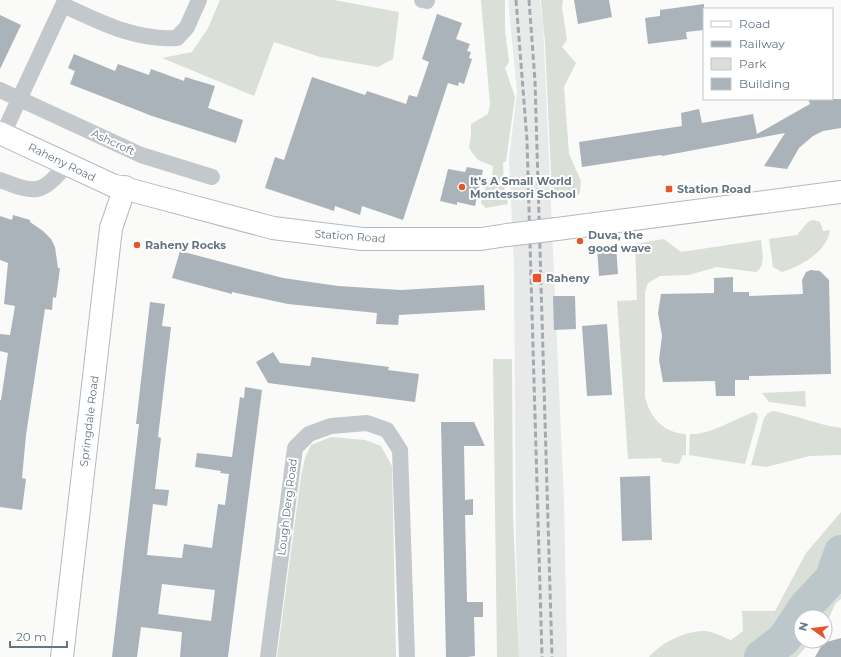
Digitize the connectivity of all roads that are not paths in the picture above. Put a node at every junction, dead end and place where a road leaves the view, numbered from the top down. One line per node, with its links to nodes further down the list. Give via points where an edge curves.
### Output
1 (199, 0): 2 (street, via 187,27 177,38 161,39 111,27)
2 (59, 2): 4 (street)
3 (0, 90): 4 (street, Ashcroft)
4 (19, 98): 5 (street); 7 (street, Ashcroft, via 141,155)
5 (1, 133): 6 (main road, Raheny Road)
6 (66, 164): 8 (street, via 50,183 40,190 23,188); 9 (main road, Raheny Road, via 97,179)
7 (212, 177)
8 (0, 180)
9 (125, 187): 10 (main road, Station Road, bridge, via 273,228 362,239 444,240 481,239); 11 (main road, Springdale Road, via 111,228)
10 (841, 192)
11 (62, 657)
12 (268, 657): 13 (street, Lough Derg Road, via 295,448 309,434 331,426 367,423 387,430 400,450)
13 (407, 657)

